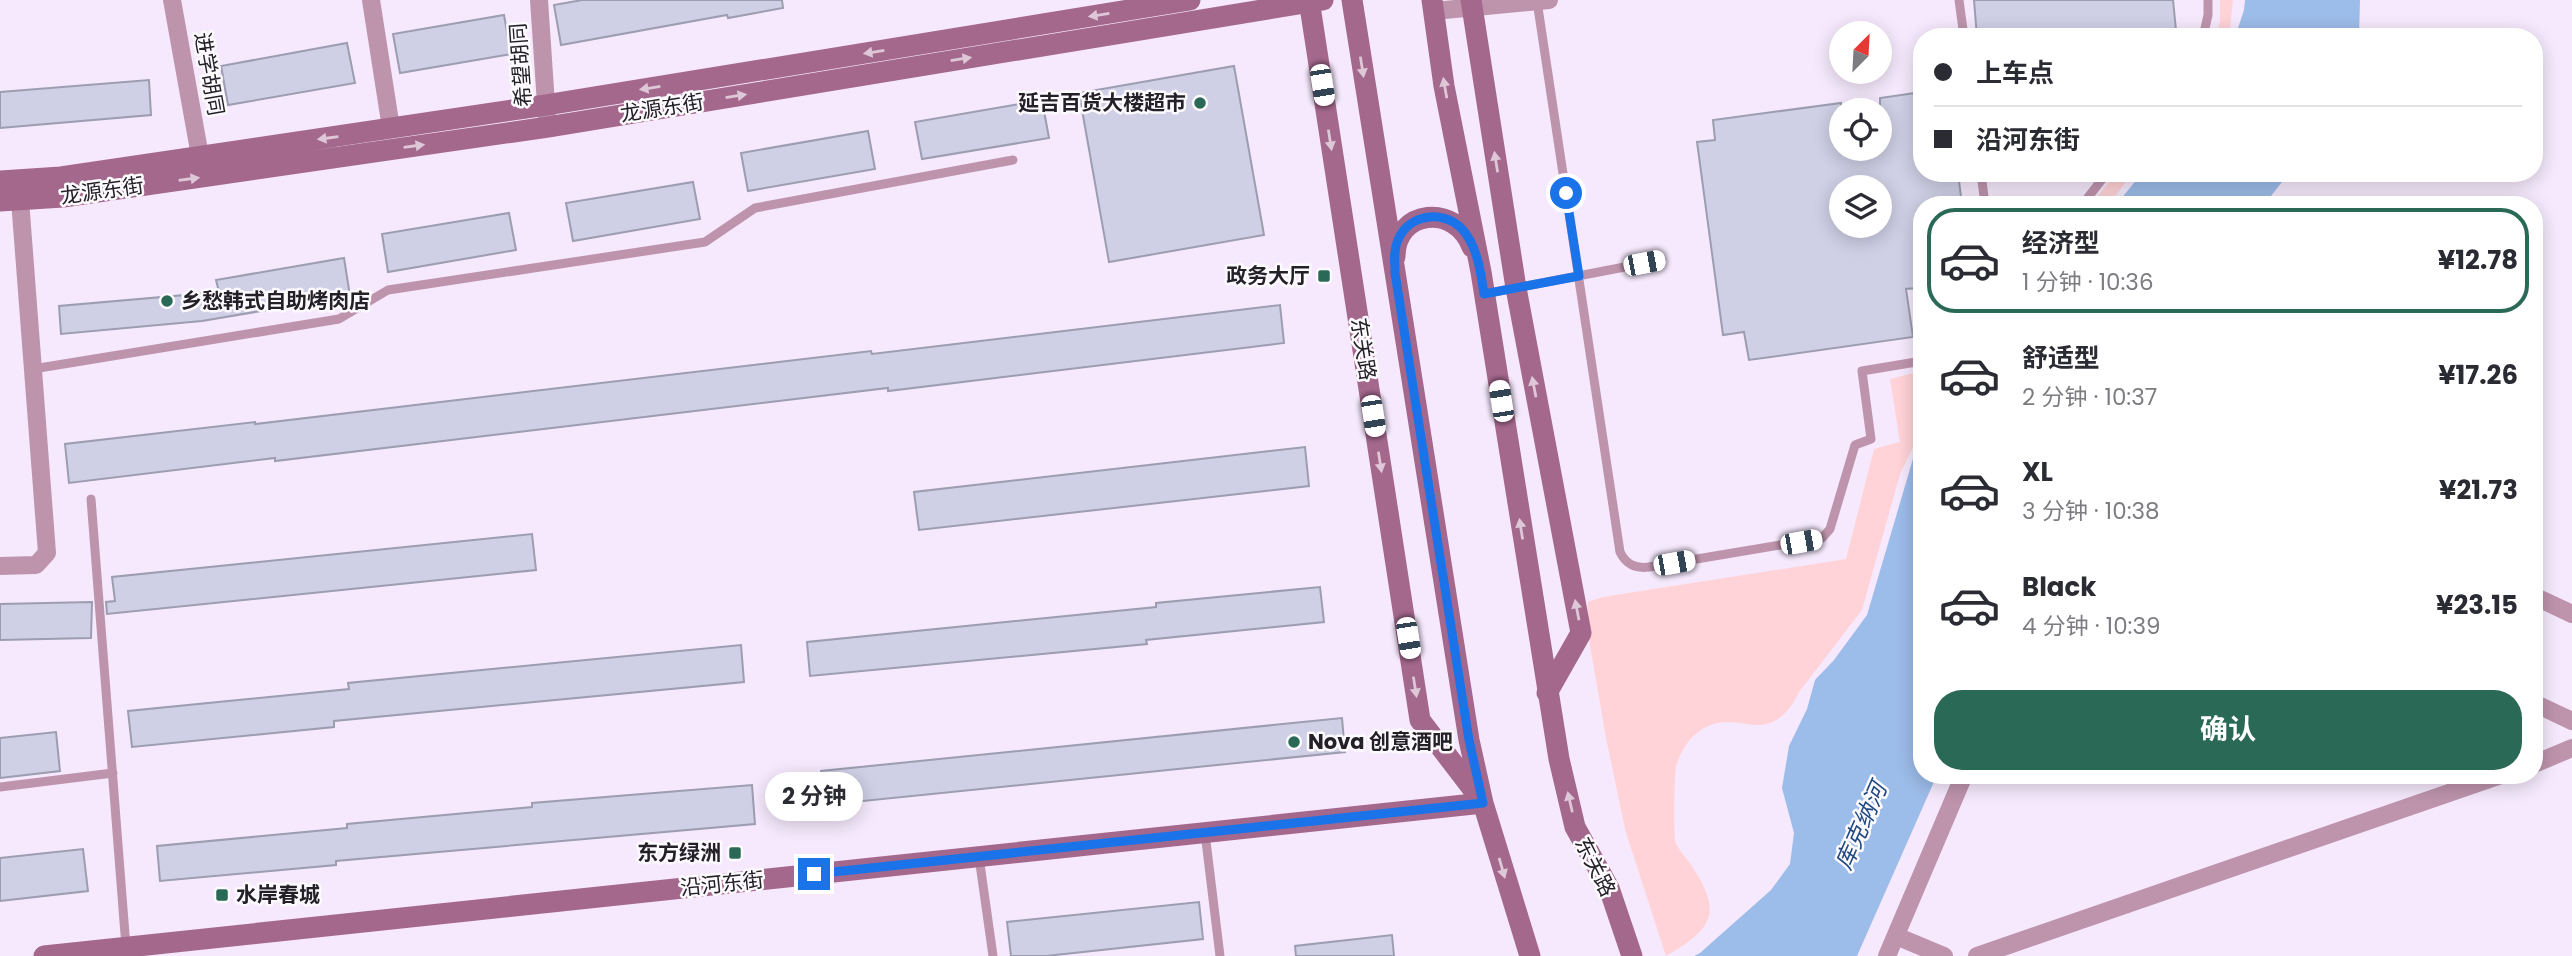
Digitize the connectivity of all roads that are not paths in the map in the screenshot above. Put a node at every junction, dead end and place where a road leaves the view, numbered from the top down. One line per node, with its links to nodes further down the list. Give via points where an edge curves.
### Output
1 (172, 0): 17 (street, 进学胡同)
2 (371, 0): 16 (street)
3 (539, 0): 14 (street, 希望胡同)
4 (1190, 0): 14 (main road, 龙源东街, one-way to 14)
5 (1352, 0): 22 (main road, 东关路, one-way to 22)
6 (1959, 0): 12 (lane)
7 (2208, 0): 13 (lane)
8 (1313, 1): 15 (main road, 龙源东街, one-way to 8); 41 (main road, 东关路, one-way to 41, via 1420,720)
9 (1543, 1): 10 (street); 23 (lane)
10 (1472, 4): 11 (street); 24 (main road, one-way to 10)
11 (1433, 6): 21 (main road, 东关路, one-way to 11)
12 (1963, 28)
13 (2205, 28)
14 (545, 105): 15 (street, 希望胡同); 16 (main road, 龙源东街)
15 (548, 127): 19 (main road, 龙源东街, one-way to 15, via 63,197)
16 (391, 128): 17 (main road, 龙源东街, one-way to 17)
17 (201, 156): 19 (main road, 龙源东街, via 61,177)
18 (1013, 160): 27 (lane, via 755,208 705,242 388,290 339,319)
19 (9, 191): 27 (street)
20 (1661, 260): 23 (lane)
21 (1481, 271): 22 (main road, via 1460,226 1449,219 1425,217 1398,239); 25 (main road, 东关路)
22 (1395, 273): 41 (main road, 东关路)
23 (1579, 276): 24 (lane); 26 (lane, via 1620,552 1635,567 1822,538 1830,529 1855,445 1871,439 1862,371)
24 (1516, 288): 25 (lane); 32 (main road, one-way to 24, via 1581,633)
25 (1484, 294): 32 (main road, 东关路, one-way to 25)
26 (1913, 362)
27 (33, 369): 29 (street, via 47,553 36,565)
28 (91, 499): 37 (lane)
29 (0, 566)
30 (2543, 600): 31 (street)
31 (2572, 614)
32 (1547, 693): 50 (main road, 东关路, one-way to 32, via 1609,888 1575,827)
33 (2543, 707): 34 (street)
34 (2572, 721)
35 (2572, 748): 36 (street)
36 (2543, 760)
37 (113, 773): 40 (lane); 45 (lane)
38 (1960, 784): 44 (street)
39 (2475, 784): 53 (street)
40 (0, 787)
41 (1483, 803): 42 (main road, 沿河东街); 49 (main road, 东关路, one-way to 49)
42 (1205, 833): 43 (main road, 沿河东街); 48 (lane)
43 (979, 857): 45 (main road, 沿河东街); 47 (lane)
44 (1896, 936): 51 (street); 52 (street)
45 (126, 947): 46 (main road, 沿河东街)
46 (44, 956)
47 (993, 956)
48 (1220, 956)
49 (1530, 956)
50 (1632, 956)
51 (1887, 956)
52 (1944, 956)
53 (1977, 956)

